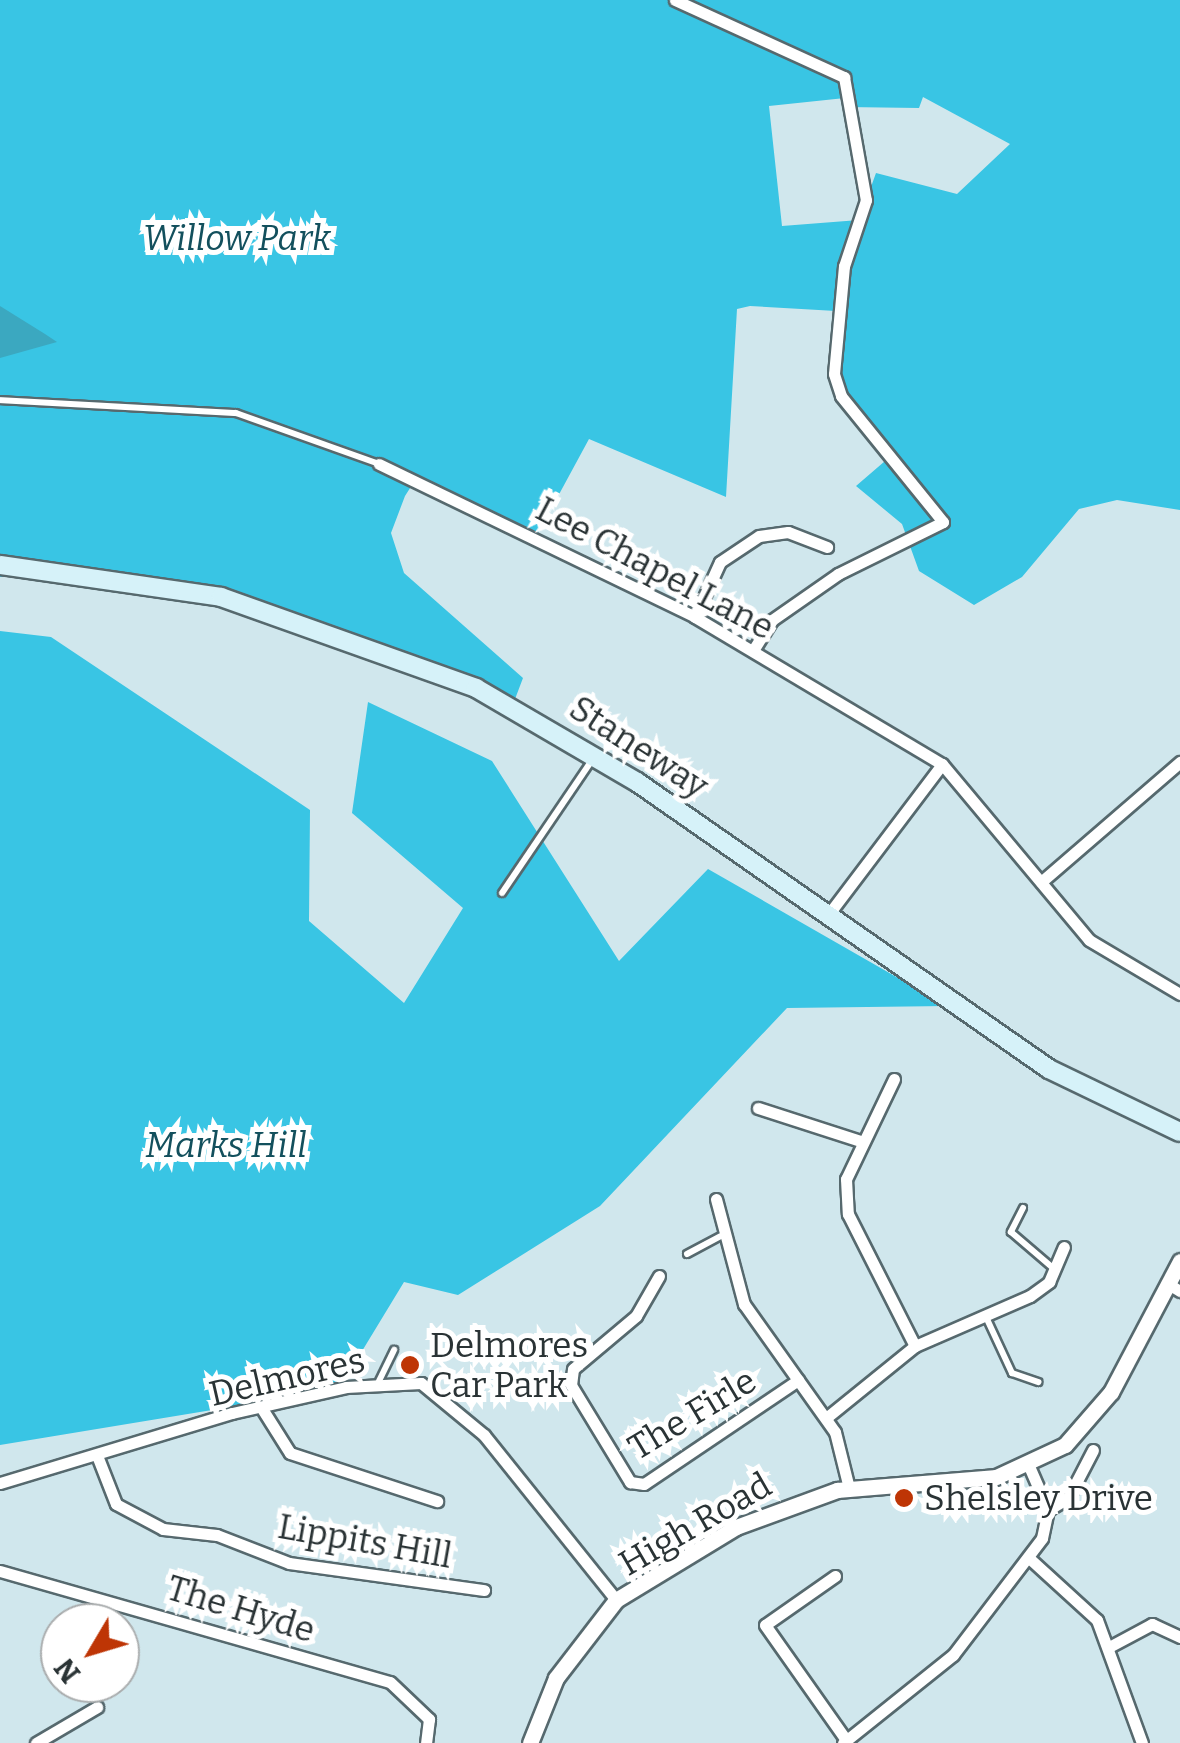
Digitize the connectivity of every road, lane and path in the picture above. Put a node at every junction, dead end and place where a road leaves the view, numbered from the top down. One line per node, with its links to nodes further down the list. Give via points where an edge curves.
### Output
1 (675, 0): 7 (street, via 844,76 866,200 844,266 834,374 841,396 943,522 838,574 772,620)
2 (0, 400): 3 (lane, Lee Chapel Lane, via 236,413)
3 (379, 464): 6 (street, Lee Chapel Lane)
4 (827, 546): 6 (street, via 788,532 759,536 720,562)
5 (0, 565): 8 (main road, Staneway, via 144,580 323,628 476,688)
6 (695, 617): 7 (street, Lee Chapel Lane)
7 (753, 650): 10 (street, Lee Chapel Lane)
8 (596, 754): 12 (lane); 13 (main road, Staneway)
9 (1180, 762): 11 (street)
10 (942, 764): 11 (street, Lee Chapel Lane); 13 (street)
11 (1041, 882): 14 (street, Lee Chapel Lane, via 1089,940)
12 (502, 893)
13 (828, 915): 17 (main road, Staneway, via 1049,1069)
14 (1180, 994)
15 (894, 1078): 18 (street)
16 (758, 1108): 18 (street)
17 (1180, 1132)
18 (860, 1141): 29 (street, via 846,1179 848,1214)
19 (716, 1199): 21 (street)
20 (1023, 1208): 25 (lane, via 1010,1232)
21 (720, 1236): 23 (lane); 31 (street, via 744,1304)
22 (1064, 1247): 25 (street)
23 (686, 1254)
24 (1180, 1261): 27 (street, High Road)
25 (1053, 1268): 28 (street, via 1030,1296)
26 (659, 1276): 31 (street, The Firle, via 636,1316 573,1369 581,1412 630,1482 644,1484)
27 (1173, 1287): 38 (street, High Road, via 1103,1405)
28 (984, 1312): 29 (street); 33 (lane, via 1012,1373)
29 (915, 1346): 35 (street)
30 (394, 1350): 32 (lane)
31 (798, 1380): 35 (street)
32 (378, 1382): 34 (street, Delmores); 47 (street, Delmores, via 421,1383 456,1406)
33 (1038, 1382)
34 (261, 1407): 37 (street, Delmores); 41 (street, via 290,1453)
35 (826, 1418): 40 (street)
36 (1094, 1450): 42 (street, via 1068,1498)
37 (98, 1458): 39 (street, Delmores); 46 (street, Lippits Hill, via 116,1504 163,1529 217,1535 288,1563)
38 (1029, 1466): 40 (street, High Road, via 970,1482); 42 (street)
39 (0, 1484)
40 (849, 1488): 47 (street, High Road, via 750,1520)
41 (438, 1501)
42 (1048, 1510): 43 (street)
43 (1029, 1558): 49 (street, via 1082,1600); 51 (street, via 953,1656)
44 (0, 1571): 53 (street, The Hyde, via 390,1682 429,1719)
45 (834, 1576): 51 (street, via 765,1625)
46 (484, 1590)
47 (616, 1600): 54 (street, High Road, via 556,1678)
48 (1180, 1637): 49 (street, via 1152,1624)
49 (1109, 1646): 55 (street)
50 (97, 1706): 52 (street)
51 (844, 1742)
52 (36, 1743)
53 (426, 1743)
54 (530, 1743)
55 (1142, 1743)

